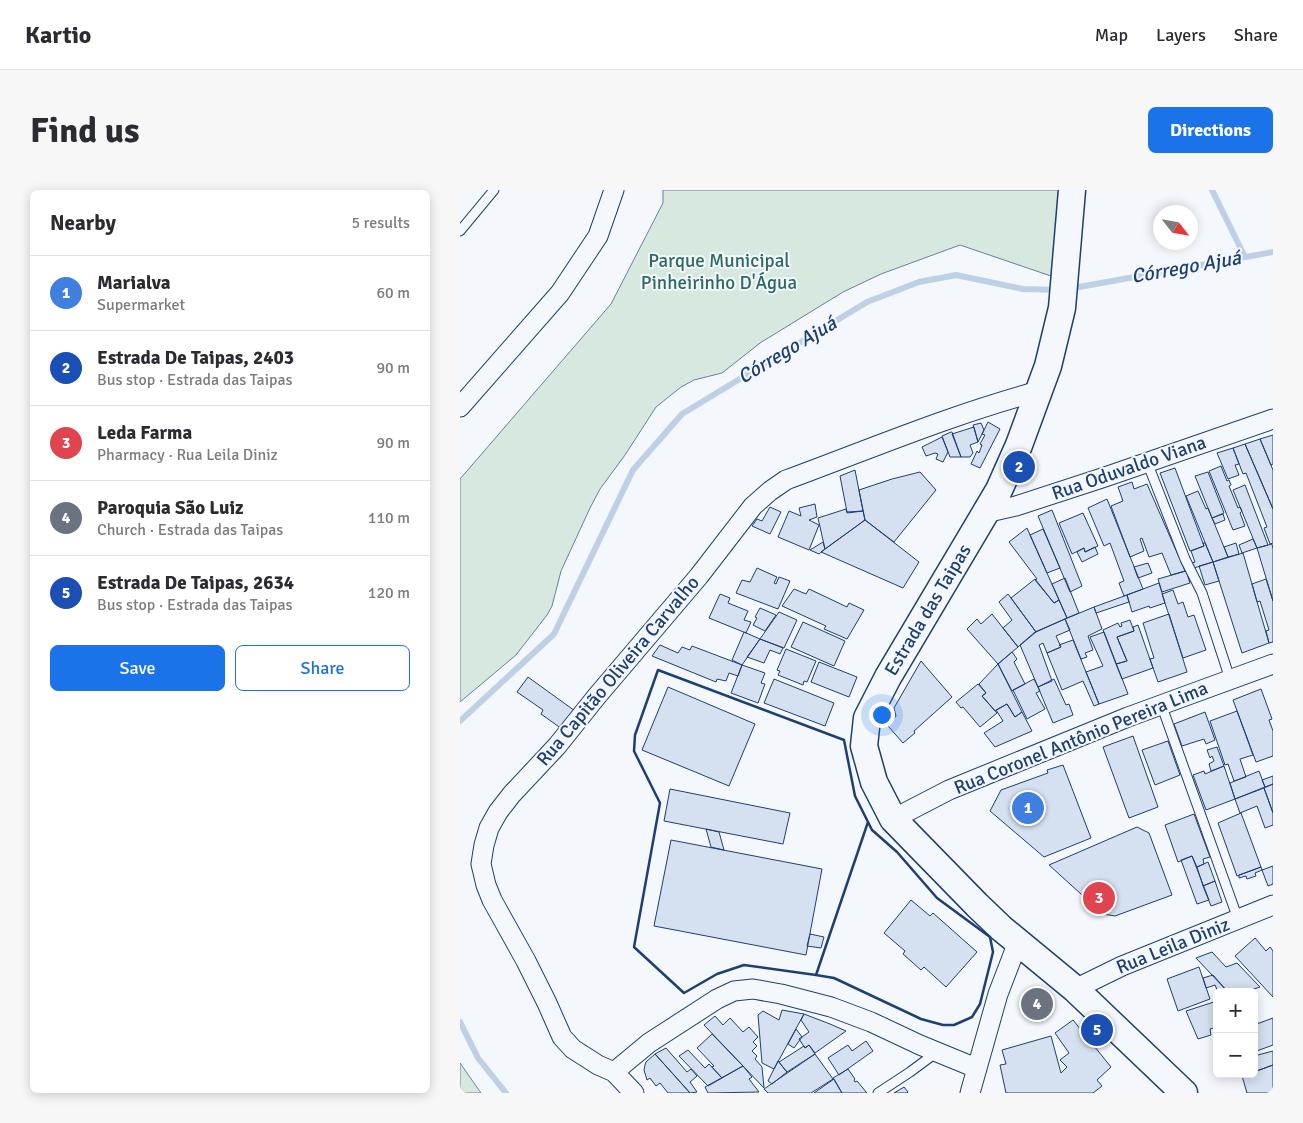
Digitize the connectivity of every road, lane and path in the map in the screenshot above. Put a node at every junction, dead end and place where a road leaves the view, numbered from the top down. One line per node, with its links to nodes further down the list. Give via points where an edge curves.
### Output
1 (494, 190): 4 (lane)
2 (614, 190): 6 (street, via 598,236 560,293)
3 (1072, 190): 5 (main road, Estrada das Taipas, via 1062,308)
4 (460, 231)
5 (1039, 391): 9 (main road, Estrada das Taipas, via 999,490); 20 (street, Rua Capitão Oliveira Carvalho, via 952,417 786,480 770,491 752,506 699,576 498,812 489,828 481,864 492,900 548,1003 562,1037 572,1048)
6 (460, 407)
7 (1273, 419): 8 (street, Rua Oduvaldo Viana)
8 (1147, 462): 9 (street, Rua Oduvaldo Viana, via 1016,506); 11 (lane, via 1185,559 1202,593)
9 (984, 513): 13 (main road, Estrada das Taipas, via 867,718 864,746 874,782)
10 (1273, 664): 11 (street, Rua Coronel Antônio Pereira Lima)
11 (1230, 679): 12 (street, Rua Coronel Antônio Pereira Lima)
12 (1161, 704): 13 (street, Rua Coronel Antônio Pereira Lima, via 949,790); 15 (lane)
13 (892, 819): 16 (main road, Estrada das Taipas)
14 (1273, 905): 15 (street, Rua Leila Diniz)
15 (1238, 919): 17 (street, Rua Leila Diniz, via 1122,966)
16 (1018, 942): 17 (main road, Estrada das Taipas); 19 (street, via 998,994)
17 (1075, 989): 24 (main road, Estrada das Taipas)
18 (937, 1052): 19 (street); 20 (street, via 831,1007 753,989 734,991 717,999 649,1043); 22 (lane)
19 (976, 1068): 23 (street)
20 (614, 1072): 21 (street, Rua Capitão Oliveira Carvalho)
21 (634, 1093)
22 (878, 1093)
23 (970, 1093)
24 (1184, 1093)

